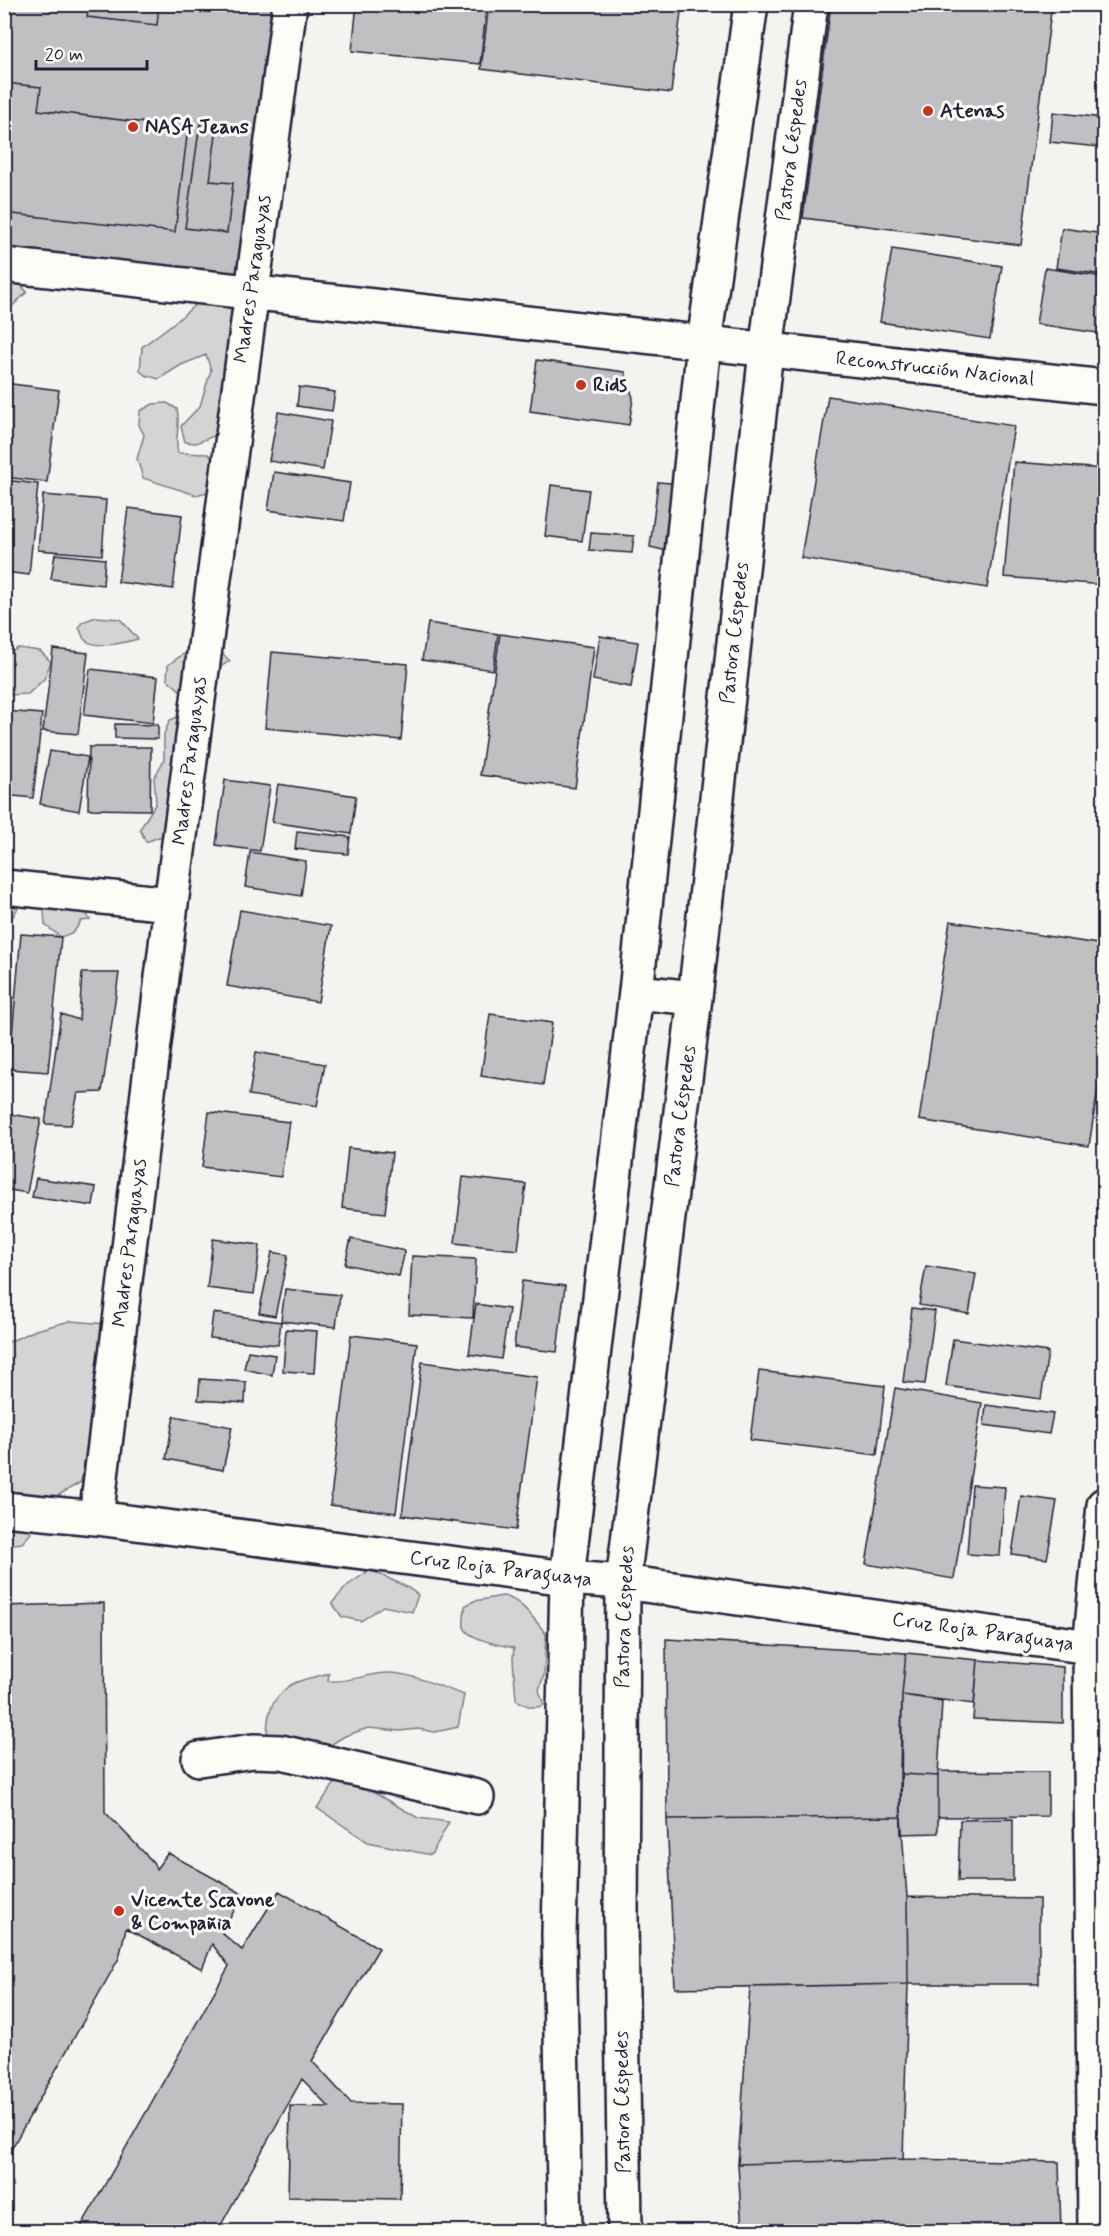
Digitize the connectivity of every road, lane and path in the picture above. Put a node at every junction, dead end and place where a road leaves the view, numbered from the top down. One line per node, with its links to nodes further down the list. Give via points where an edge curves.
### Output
1 (290, 4): 5 (street, Madres Paraguayas)
2 (751, 4): 6 (street)
3 (811, 4): 7 (street, Pastora Céspedes)
4 (4, 265): 5 (street, Reconstrucción Nacional)
5 (251, 293): 6 (street, Reconstrucción Nacional); 10 (street, Madres Paraguayas)
6 (704, 343): 7 (street, Reconstrucción Nacional); 11 (street)
7 (766, 351): 8 (street, Reconstrucción Nacional); 12 (street, Pastora Céspedes)
8 (1104, 387)
9 (4, 887): 10 (street)
10 (171, 904): 15 (street, Madres Paraguayas)
11 (636, 992): 12 (street); 16 (street)
12 (695, 998): 17 (street, Pastora Céspedes)
13 (1104, 1504): 18 (street)
14 (4, 1509): 15 (street, Cruz Roja Paraguaya)
15 (96, 1518): 16 (street, Cruz Roja Paraguaya)
16 (567, 1578): 17 (street, Cruz Roja Paraguaya); 21 (street, via 559,1935)
17 (623, 1582): 18 (street, Cruz Roja Paraguaya); 22 (street, Pastora Céspedes, via 621,1919)
18 (1097, 1648): 23 (street)
19 (199, 1759): 20 (street, via 253,1751 281,1752)
20 (477, 1797)
21 (565, 2232)
22 (625, 2232)
23 (1095, 2232)

